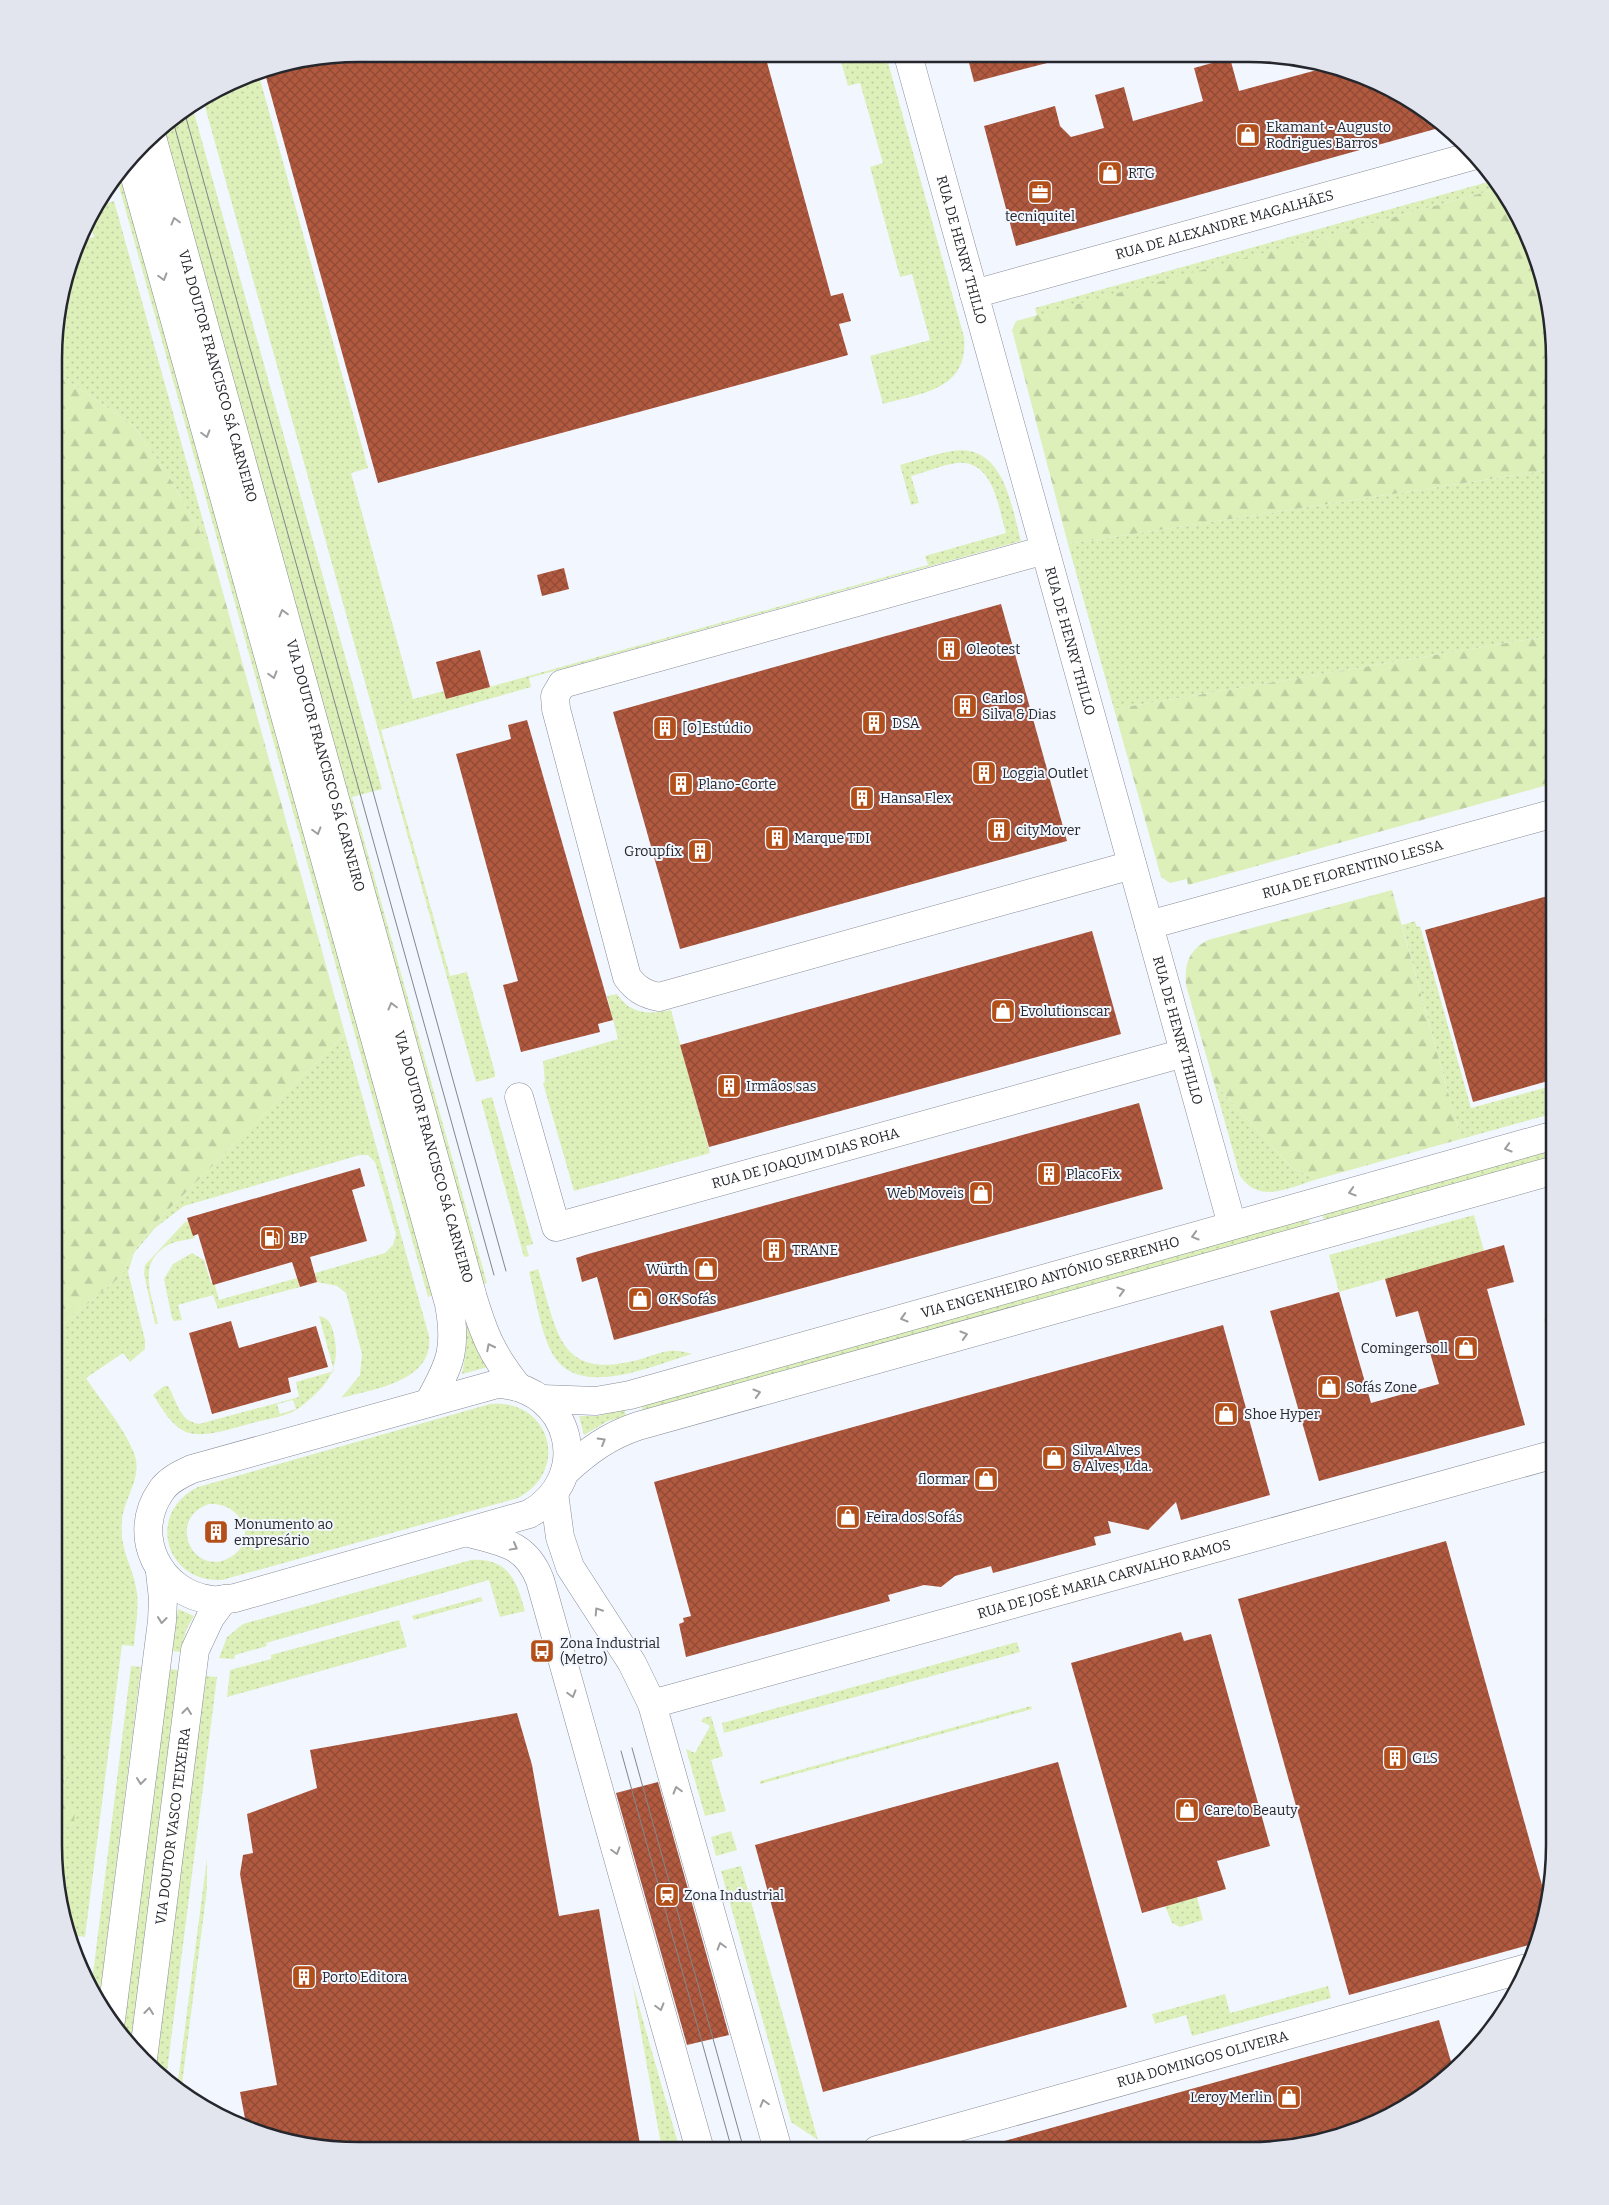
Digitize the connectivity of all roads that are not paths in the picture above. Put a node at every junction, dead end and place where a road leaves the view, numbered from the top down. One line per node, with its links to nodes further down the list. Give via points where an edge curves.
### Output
1 (910, 63): 5 (main road, RUA DE HENRY THILLO)
2 (154, 145): 15 (main road, VIA DOUTOR FRANCISCO SÁ CARNEIRO, one-way to 2, via 497,1361 472,1298)
3 (1467, 157): 5 (main road, RUA DE ALEXANDRE MAGALHÃES)
4 (132, 168): 17 (main road, VIA DOUTOR FRANCISCO SÁ CARNEIRO, one-way to 17, via 449,1304 453,1342 450,1363)
5 (974, 294): 6 (main road, RUA DE HENRY THILLO)
6 (1045, 550): 8 (main road, RUA DE HENRY THILLO); 8 (main road, via 562,684 556,692 556,709 627,977 645,994 659,997)
7 (1546, 815): 9 (main road, RUA DE FLORENTINO LESSA)
8 (1132, 865): 9 (main road, RUA DE HENRY THILLO)
9 (1149, 925): 10 (main road, RUA DE HENRY THILLO)
10 (1184, 1053): 11 (main road, RUA DE JOAQUIM DIAS ROHA, via 556,1227); 14 (main road, RUA DE HENRY THILLO)
11 (519, 1097)
12 (1546, 1138): 14 (main road, VIA ENGENHEIRO ANTÓNIO SERRENHO, one-way to 14)
13 (1546, 1173): 19 (main road, one-way to 13, via 596,1444 638,1426)
14 (1232, 1225): 16 (main road, VIA ENGENHEIRO ANTÓNIO SERRENHO, one-way to 16, via 630,1395 596,1401)
15 (518, 1387): 16 (main road); 17 (main road, via 497,1384)
16 (542, 1399): 19 (main road, via 554,1412 566,1436 568,1456)
17 (429, 1402): 21 (main road, via 192,1469 176,1477 161,1490 148,1522 152,1556)
18 (1546, 1456): 23 (main road, RUA DE JOSÉ MARIA CARVALHO RAMOS)
19 (559, 1483): 20 (main road, via 541,1508); 23 (main road, one-way to 19, via 632,1663 570,1567 560,1537)
20 (468, 1533): 22 (main road); 27 (main road, one-way to 27, via 509,1543 521,1551 540,1580)
21 (160, 1572): 22 (main road, via 174,1587 196,1597 213,1601); 25 (main road, one-way to 25, via 162,1621)
22 (224, 1599): 26 (main road, VIA DOUTOR VASCO TEIXEIRA, one-way to 22, via 195,1650 210,1618)
23 (652, 1704): 28 (main road, one-way to 23)
24 (1519, 1970): 29 (main road, RUA DOMINGOS OLIVEIRA)
25 (112, 2010)
26 (144, 2050)
27 (698, 2142)
28 (776, 2142)
29 (906, 2142)

